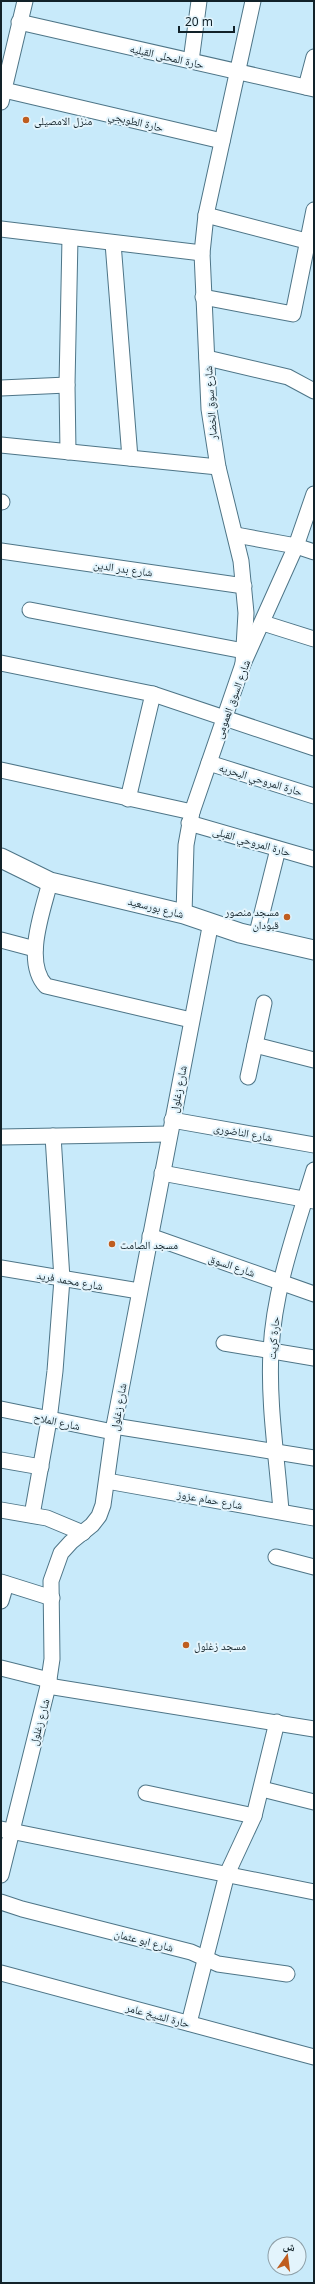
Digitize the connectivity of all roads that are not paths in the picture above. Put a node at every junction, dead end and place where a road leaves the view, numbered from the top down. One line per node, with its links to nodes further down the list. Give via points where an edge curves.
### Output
1 (25, 1): 4 (street)
2 (199, 1): 7 (street)
3 (253, 1): 8 (street, شارع سوق الخضار)
4 (19, 22): 5 (street); 7 (street, حارة المحلى القبليه)
5 (7, 44): 10 (street)
6 (314, 57): 9 (street)
7 (191, 61): 8 (street, حارة المحلى القبليه)
8 (237, 72): 9 (street, حارة المحلى القبليه); 11 (street, شارع سوق الخضار)
9 (310, 88)
10 (2, 96): 11 (street, حارة الطوبجي)
11 (222, 141): 13 (street, شارع سوق الخضار)
12 (314, 210): 16 (street)
13 (206, 215): 16 (street); 18 (street, شارع سوق الخضار)
14 (1, 229): 15 (street)
15 (70, 238): 17 (street); 21 (street)
16 (311, 242): 19 (street, via 293,314)
17 (113, 243): 18 (street); 26 (street)
18 (202, 253): 19 (street, شارع سوق الخضار)
19 (203, 297): 20 (street, شارع سوق الخضار)
20 (207, 358): 23 (street, via 288,377); 27 (street, شارع سوق الخضار, via 209,409)
21 (67, 385): 22 (street); 25 (street)
22 (1, 388)
23 (314, 391)
24 (1, 445): 25 (street)
25 (68, 452): 26 (street)
26 (130, 458): 27 (street)
27 (218, 467): 29 (street, شارع سوق الخضار)
28 (314, 494): 30 (street, شارع السوق العمومى)
29 (236, 535): 30 (street); 33 (street, شارع سوق الخضار)
30 (296, 546): 32 (street); 35 (street, شارع السوق العمومى)
31 (1, 551): 33 (street, شارع بدر الدين)
32 (314, 552)
33 (244, 586): 37 (street, شارع سوق الخضار)
34 (30, 610): 37 (street)
35 (264, 622): 36 (street); 37 (street, شارع السوق العمومى)
36 (314, 638)
37 (244, 658): 40 (street, شارع السوق العمومى)
38 (1, 663): 39 (street)
39 (153, 694): 40 (street); 45 (street)
40 (224, 719): 41 (street); 42 (street, شارع السوق العمومى)
41 (314, 748)
42 (208, 763): 44 (street, حارة المروحي البحريه); 46 (street, شارع السوق العمومى)
43 (1, 770): 45 (street, حارة المروحي القبلى)
44 (314, 796)
45 (128, 799): 46 (street, حارة المروحي القبلى)
46 (191, 817): 47 (street, حارة المروحي القبلى); 51 (street, شارع السوق العمومى, via 186,845)
47 (278, 849): 49 (street, حارة المروحي القبلى); 53 (street)
48 (1, 858): 50 (street, شارع بورسعيد)
49 (314, 859)
50 (50, 882): 51 (street, شارع بورسعيد); 55 (street)
51 (184, 914): 52 (street, شارع بورسعيد)
52 (211, 922): 53 (street, شارع بورسعيد); 58 (street, شارع زغلول)
53 (256, 937): 56 (street, شارع بورسعيد)
54 (1, 940): 55 (street)
55 (35, 949): 58 (street, via 36,970 46,986)
56 (314, 950)
57 (264, 1003): 59 (street)
58 (191, 1020): 62 (street, شارع زغلول)
59 (255, 1045): 60 (street); 61 (street)
60 (314, 1060)
61 (248, 1076)
62 (171, 1127): 63 (street, شارع الناضورى); 65 (street, شارع الناضورى); 67 (street, شارع زغلول)
63 (53, 1136): 64 (street, شارع الناضورى); 71 (street)
64 (1, 1137)
65 (314, 1145)
66 (314, 1170): 68 (street, حارة كريت)
67 (162, 1173): 68 (street); 69 (street, شارع زغلول)
68 (310, 1200): 72 (street, حارة كريت)
69 (150, 1236): 72 (street, شارع السوق); 73 (street, شارع زغلول)
70 (1, 1268): 71 (street, شارع محمد فريد)
71 (62, 1278): 73 (street, شارع محمد فريد); 79 (street)
72 (281, 1282): 74 (street, شارع السوق); 76 (street, حارة كريت)
73 (139, 1291): 80 (street, شارع زغلول)
74 (314, 1294)
75 (224, 1343): 76 (street)
76 (271, 1350): 77 (street); 81 (street, حارة كريت)
77 (314, 1358)
78 (1, 1408): 79 (street, شارع الملاح)
79 (49, 1420): 80 (street, شارع الملاح); 84 (street)
80 (114, 1429): 81 (street, شارع الملاح); 85 (street, شارع زغلول)
81 (276, 1452): 82 (street, شارع الملاح); 87 (street, حارة كريت)
82 (314, 1458)
83 (1, 1460): 84 (street)
84 (41, 1468): 88 (street)
85 (107, 1481): 87 (street, شارع حمام عزوز); 90 (street, شارع زغلول, via 104,1505 99,1516)
86 (1, 1510): 88 (street)
87 (280, 1511): 89 (street, شارع حمام عزوز)
88 (32, 1514): 90 (street, via 65,1524)
89 (314, 1518)
90 (83, 1533): 94 (street, شارع زغلول, via 71,1542 54,1567 51,1581)
91 (276, 1557): 92 (street)
92 (314, 1567)
93 (3, 1583): 94 (street); 95 (street)
94 (52, 1598): 97 (street, شارع زغلول, via 52,1659)
95 (1, 1601)
96 (1, 1668): 97 (street)
97 (49, 1683): 98 (street); 104 (street, شارع زغلول)
98 (277, 1722): 99 (street); 100 (street)
99 (314, 1729)
100 (262, 1789): 102 (street); 103 (street)
101 (146, 1793): 103 (street)
102 (314, 1802)
103 (254, 1816): 105 (street)
104 (6, 1830): 105 (street); 106 (street, شارع زغلول)
105 (227, 1874): 107 (street); 109 (street)
106 (1, 1875)
107 (314, 1892)
108 (1, 1902): 109 (street, شارع ابو عثمان, via 192,1952)
109 (206, 1958): 111 (street, شارع ابو عثمان, via 218,1964); 112 (street)
110 (1, 1973): 112 (street, حارة الشيخ عامر)
111 (287, 1974)
112 (189, 2024): 113 (street, حارة الشيخ عامر)
113 (314, 2057)

